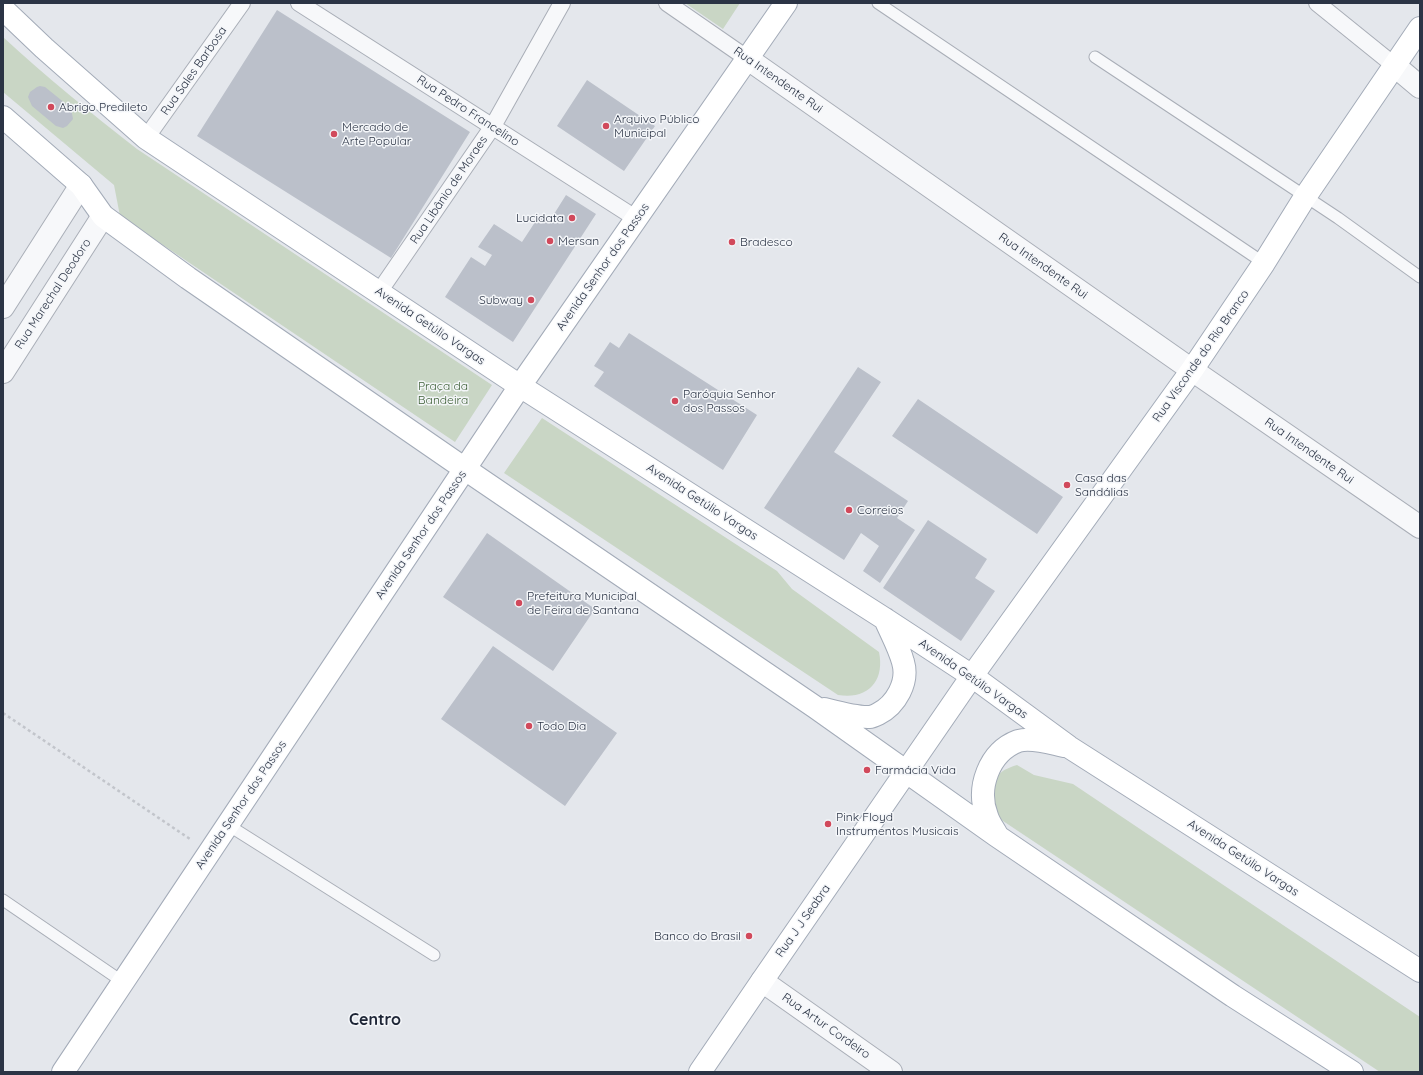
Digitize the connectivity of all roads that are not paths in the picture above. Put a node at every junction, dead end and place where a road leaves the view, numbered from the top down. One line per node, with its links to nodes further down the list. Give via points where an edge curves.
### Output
1 (242, 3): 16 (street, Rua Sales Barbosa)
2 (299, 3): 15 (street, Rua Pedro Francelino)
3 (562, 3): 15 (street, Rua Libânio de Moraes)
4 (667, 3): 11 (street, Rua Intendente Rui)
5 (786, 3): 11 (main road, Avenida Senhor dos Passos)
6 (878, 3): 21 (lane)
7 (1317, 3): 12 (street)
8 (3, 8): 16 (main road, Avenida Getúlio Vargas, via 44,48)
9 (1420, 28): 12 (main road, Rua Visconde do Rio Branco)
10 (1094, 57): 18 (lane)
11 (748, 59): 20 (main road, Avenida Senhor dos Passos); 25 (street, Rua Intendente Rui)
12 (1395, 66): 13 (street); 18 (main road, Rua Visconde do Rio Branco)
13 (1420, 87)
14 (3, 117): 17 (main road)
15 (493, 126): 20 (street, Rua Pedro Francelino); 23 (street, Rua Libânio de Moraes)
16 (146, 138): 23 (main road, Avenida Getúlio Vargas)
17 (81, 185): 19 (main road); 24 (street)
18 (1306, 197): 21 (main road, Rua Visconde do Rio Branco); 22 (lane)
19 (103, 216): 26 (street, Rua Marechal Deodoro); 28 (main road, via 188,278)
20 (637, 219): 27 (main road, Avenida Senhor dos Passos)
21 (1264, 263): 25 (main road, Rua Visconde do Rio Branco)
22 (1420, 277)
23 (379, 292): 27 (main road, Avenida Getúlio Vargas)
24 (3, 307)
25 (1192, 370): 29 (street, Rua Intendente Rui); 31 (main road, Rua Visconde do Rio Branco)
26 (3, 372)
27 (520, 386): 28 (main road, Avenida Senhor dos Passos); 30 (main road, Avenida Getúlio Vargas)
28 (465, 469): 32 (main road); 35 (main road, Avenida Senhor dos Passos)
29 (1420, 527)
30 (885, 619): 31 (main road, Avenida Getúlio Vargas); 32 (main road, via 904,663 901,691 894,702 871,717)
31 (972, 676): 33 (main road, Avenida Getúlio Vargas); 34 (main road, Rua Visconde do Rio Branco)
32 (815, 707): 34 (main road)
33 (1069, 747): 36 (main road, via 1037,740 1019,741 1004,749 992,762 983,790 987,816); 39 (main road, Avenida Getúlio Vargas)
34 (907, 771): 36 (main road); 40 (main road, Rua J J Seabra)
35 (228, 825): 38 (lane); 41 (main road, Avenida Senhor dos Passos)
36 (997, 836): 45 (main road, via 1234,996)
37 (3, 900): 41 (lane)
38 (434, 955)
39 (1420, 972)
40 (762, 981): 43 (main road, Rua J J Seabra); 44 (street, Rua Artur Cordeiro)
41 (123, 982): 42 (main road, Avenida Senhor dos Passos)
42 (63, 1072)
43 (700, 1072)
44 (891, 1072)
45 (1352, 1072)

